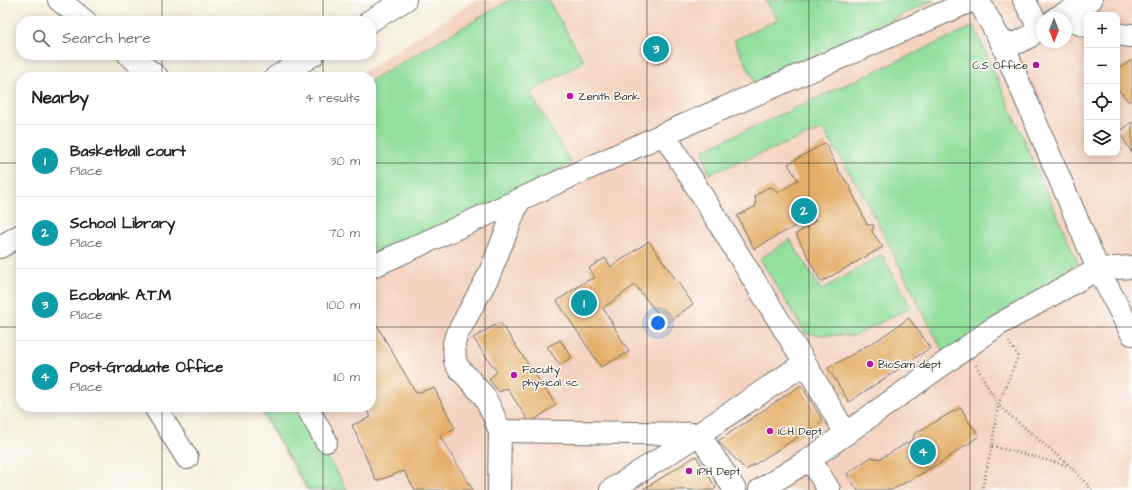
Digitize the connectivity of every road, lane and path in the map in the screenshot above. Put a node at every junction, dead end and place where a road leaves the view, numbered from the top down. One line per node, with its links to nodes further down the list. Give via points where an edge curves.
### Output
1 (59, 0): 9 (street)
2 (405, 0): 10 (street)
3 (973, 0): 21 (street)
4 (978, 0): 16 (street)
5 (1024, 0): 7 (street)
6 (1091, 0): 8 (street)
7 (1039, 12)
8 (1068, 12)
9 (80, 16)
10 (376, 17)
11 (1072, 21): 12 (street)
12 (1084, 25)
13 (1036, 32): 16 (street, via 1016,43)
14 (1120, 34): 15 (street)
15 (1132, 36)
16 (1002, 43): 27 (street)
17 (135, 60): 19 (street)
18 (305, 60): 20 (street)
19 (151, 72)
20 (284, 72)
21 (664, 134): 22 (street); 31 (street)
22 (519, 200): 25 (street); 35 (street, via 489,275 454,344 458,368 484,396)
23 (16, 238): 24 (street)
24 (0, 247)
25 (376, 265)
26 (1132, 267): 27 (street)
27 (1098, 269): 28 (street); 29 (street)
28 (998, 325): 30 (street); 32 (path, via 1018,356)
29 (1132, 334)
30 (966, 346): 32 (path); 37 (street)
31 (806, 363): 36 (street); 37 (street)
32 (998, 405): 39 (path); 42 (path)
33 (158, 412): 40 (street)
34 (310, 412): 38 (street)
35 (500, 431): 36 (street); 43 (street)
36 (699, 434): 44 (street); 45 (street)
37 (846, 434): 41 (street)
38 (326, 441)
39 (992, 446): 42 (path); 48 (path)
40 (187, 458)
41 (810, 459): 46 (street); 47 (street)
42 (1071, 467): 49 (path)
43 (499, 490)
44 (611, 490)
45 (735, 490)
46 (760, 490)
47 (829, 490)
48 (982, 490)
49 (1092, 490)

